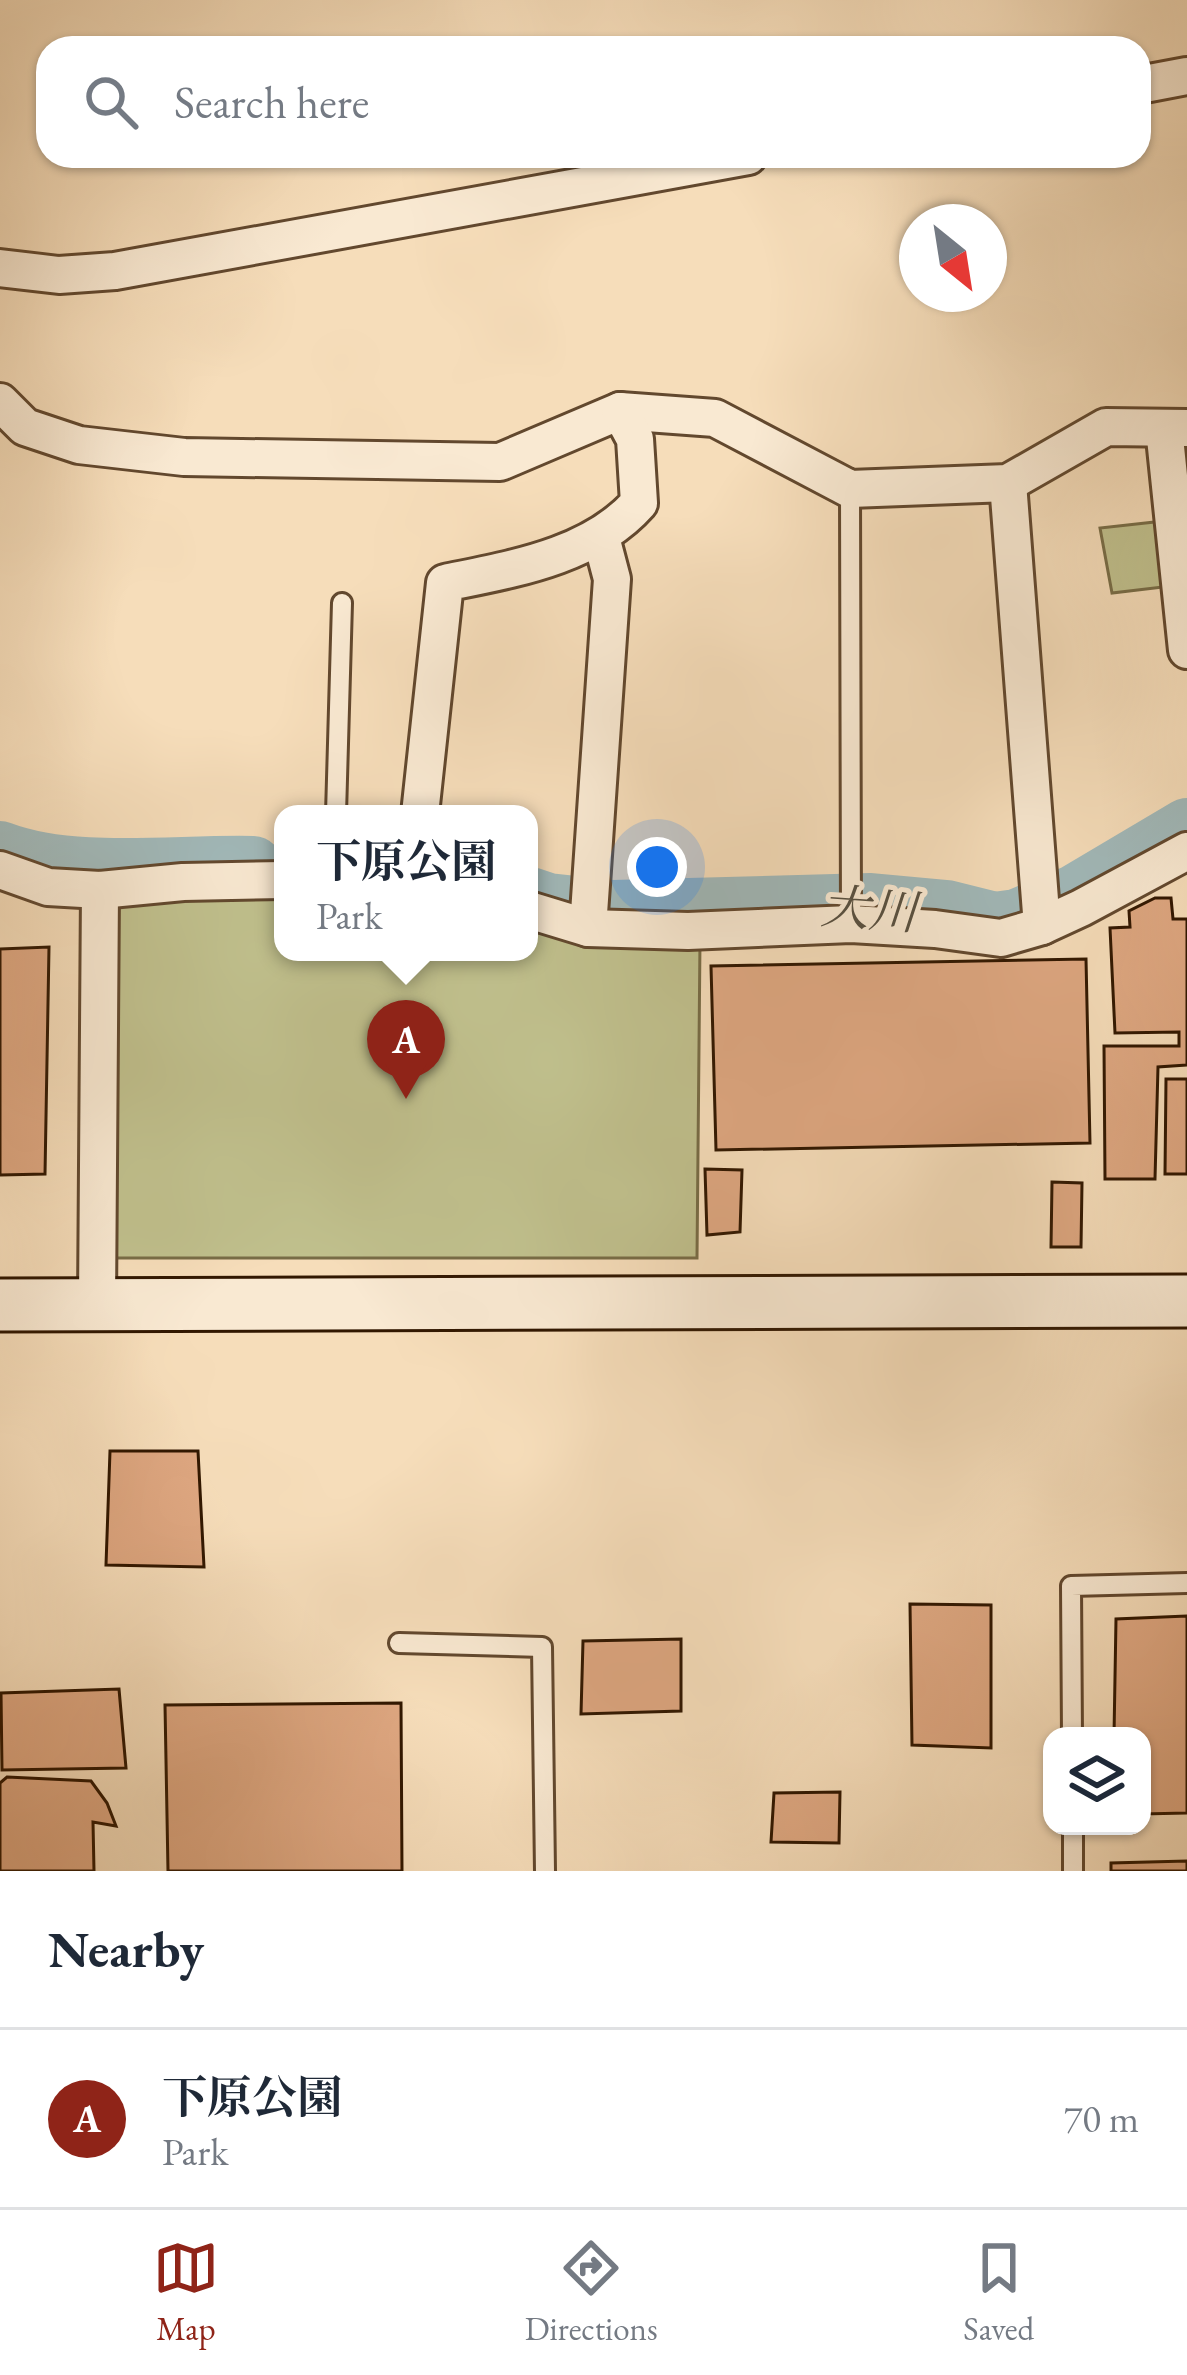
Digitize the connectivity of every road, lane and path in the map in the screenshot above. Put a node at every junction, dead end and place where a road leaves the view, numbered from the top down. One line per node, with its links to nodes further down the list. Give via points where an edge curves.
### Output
1 (1187, 76): 2 (street)
2 (1151, 83)
3 (682, 168): 4 (street, via 115,271)
4 (0, 268)
5 (0, 402): 6 (street, via 26,427 80,446 184,457 500,462)
6 (620, 411): 9 (street, via 715,418); 10 (street, via 635,440 639,503)
7 (1175, 428): 8 (street, via 1106,427); 11 (street)
8 (1008, 483): 9 (street); 22 (street)
9 (850, 489): 21 (lane)
10 (601, 537): 15 (street, via 526,566 445,584); 23 (street, via 612,579)
11 (1183, 576): 13 (street)
12 (342, 602): 14 (lane)
13 (1187, 650)
14 (336, 805)
15 (421, 805)
16 (1187, 850): 22 (street)
17 (0, 870): 19 (street, via 48,887)
18 (274, 880): 19 (street)
19 (100, 890): 25 (street)
20 (538, 913): 23 (street)
21 (851, 922): 22 (street, via 1001,938); 23 (street)
22 (1042, 925)
23 (588, 927)
24 (1187, 1300): 25 (street)
25 (97, 1304): 26 (street)
26 (0, 1305)
27 (1187, 1582): 29 (lane, via 1071,1586)
28 (399, 1643): 31 (lane, via 542,1647)
29 (1072, 1727)
30 (1073, 1835): 32 (lane)
31 (544, 1871)
32 (1073, 1871)

